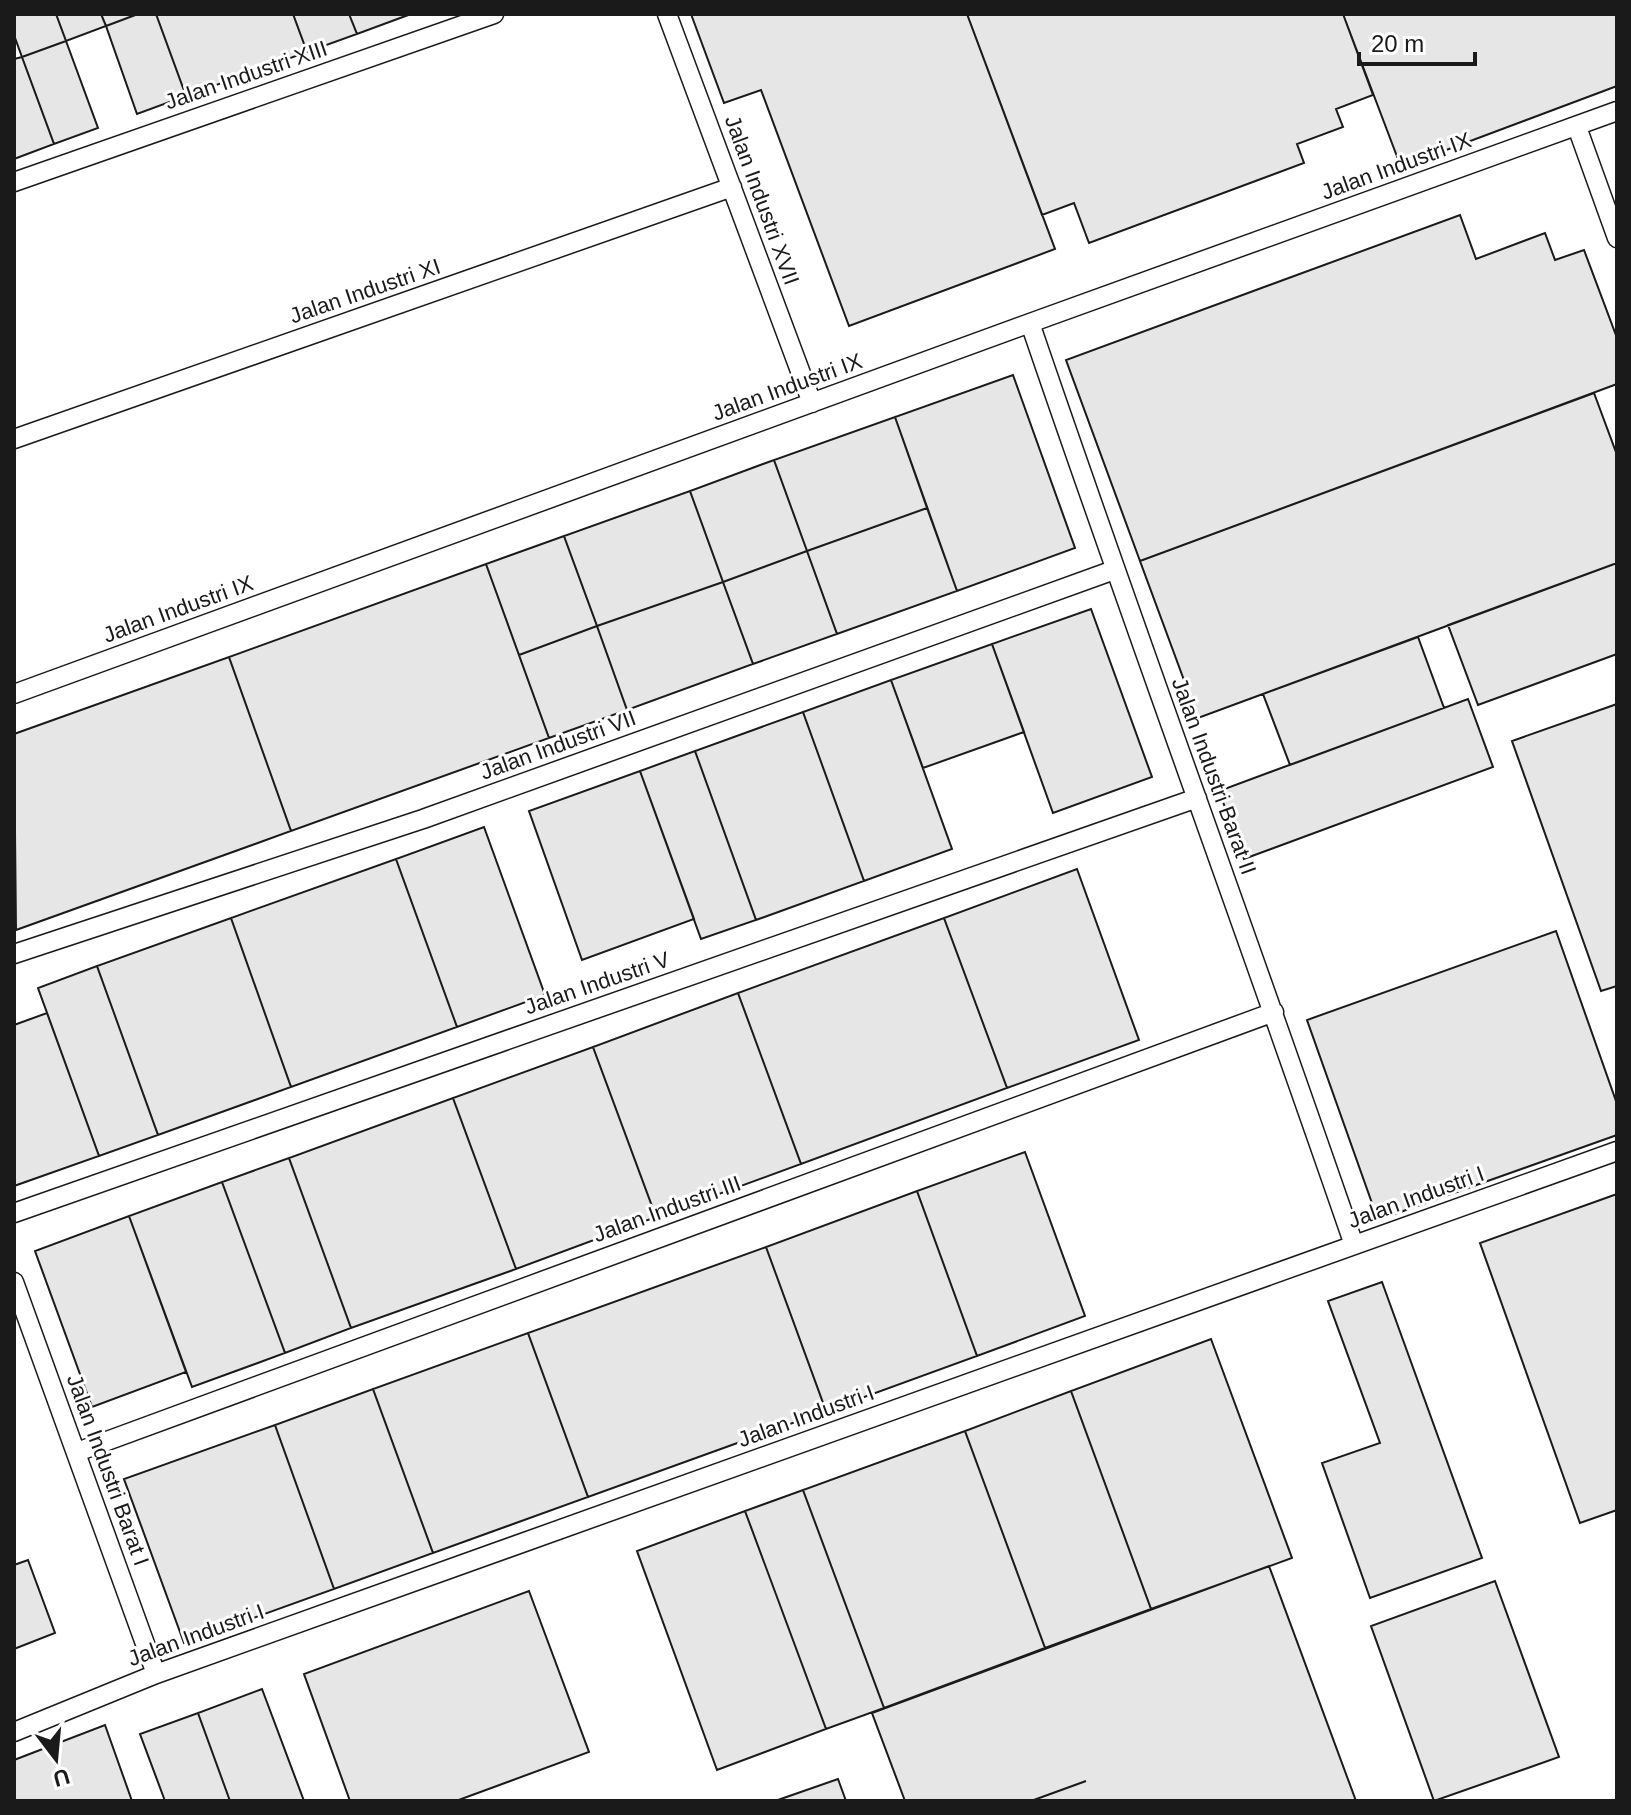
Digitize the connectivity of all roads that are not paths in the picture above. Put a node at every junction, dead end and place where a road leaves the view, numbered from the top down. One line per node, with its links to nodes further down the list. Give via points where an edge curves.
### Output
1 (494, 14): 5 (lane, Jalan Industri XIII)
2 (667, 14): 6 (lane, Jalan Industri XVII)
3 (1617, 111): 4 (lane, Jalan Industri IX)
4 (1577, 127): 7 (lane); 8 (lane, Jalan Industri IX)
5 (14, 182)
6 (732, 187): 9 (lane, Jalan Industri XVII); 10 (lane, Jalan Industri XI)
7 (1617, 238)
8 (1030, 323): 9 (lane, Jalan Industri IX); 11 (lane, Jalan Industri Barat II)
9 (812, 403): 12 (lane, Jalan Industri IX)
10 (14, 439)
11 (1114, 570): 13 (lane, Jalan Industri Barat II); 14 (lane, Jalan Industri VII, via 423,819)
12 (14, 694)
13 (1197, 798): 15 (lane, Jalan Industri Barat II); 17 (lane, Jalan Industri V)
14 (14, 954)
15 (1274, 1012): 18 (lane, Jalan Industri Barat II); 20 (lane, Jalan Industri III)
16 (1617, 1151): 18 (lane, Jalan Industri I)
17 (14, 1213)
18 (1354, 1245): 21 (lane, Jalan Industri I)
19 (14, 1282): 20 (lane, Jalan Industri Barat I)
20 (77, 1452): 21 (lane, Jalan Industri Barat I)
21 (156, 1674): 22 (lane, Jalan Industri I)
22 (14, 1732)

